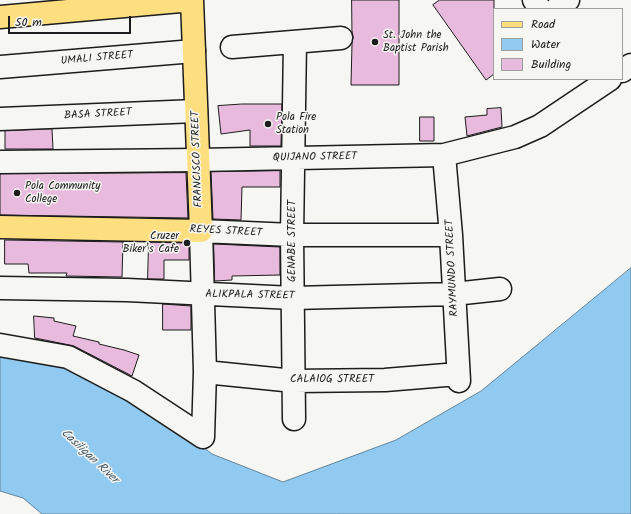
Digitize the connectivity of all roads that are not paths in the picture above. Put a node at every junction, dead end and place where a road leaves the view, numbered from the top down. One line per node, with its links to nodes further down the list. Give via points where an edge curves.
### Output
1 (192, 0): 4 (main road); 8 (main road, FRANCISCO STREET)
2 (568, 0): 3 (street)
3 (557, 8)
4 (0, 17)
5 (341, 38): 6 (street)
6 (295, 42): 7 (street); 16 (street, GENABE STREET)
7 (232, 47)
8 (194, 51): 9 (street, UMALI STREET); 12 (main road, FRANCISCO STREET)
9 (0, 67)
10 (606, 80): 11 (street, QUIJANO STREET)
11 (584, 86): 14 (street, QUIJANO STREET, via 540,126 516,137)
12 (196, 110): 13 (street, BASA STREET); 17 (main road, FRANCISCO STREET)
13 (0, 120)
14 (444, 155): 16 (street, QUIJANO STREET); 20 (street, RAYMUNDO STREET)
15 (0, 157): 17 (street, QUIJANO STREET)
16 (294, 159): 17 (street, QUIJANO STREET); 21 (street, GENABE STREET)
17 (199, 160): 19 (main road, FRANCISCO STREET)
18 (0, 227): 19 (main road, REYES STREET)
19 (201, 231): 21 (street, REYES STREET); 25 (street, FRANCISCO STREET)
20 (451, 235): 21 (street, REYES STREET); 24 (street, RAYMUNDO STREET)
21 (292, 236): 26 (street, GENABE STREET)
22 (0, 288): 25 (street, ALIKPALA STREET, via 127,290)
23 (500, 289): 24 (street, ALIKPALA STREET)
24 (454, 294): 26 (street, ALIKPALA STREET); 29 (street, RAYMUNDO STREET)
25 (203, 295): 26 (street, ALIKPALA STREET); 28 (street, FRANCISCO STREET)
26 (293, 298): 30 (street, GENABE STREET)
27 (0, 345): 28 (street, FRANCISCO STREET, via 68,357 133,391 203,438)
28 (205, 372): 30 (street, CALAIOG STREET)
29 (458, 378): 30 (street, CALAIOG STREET)
30 (294, 381): 31 (street, GENABE STREET)
31 (294, 419)

